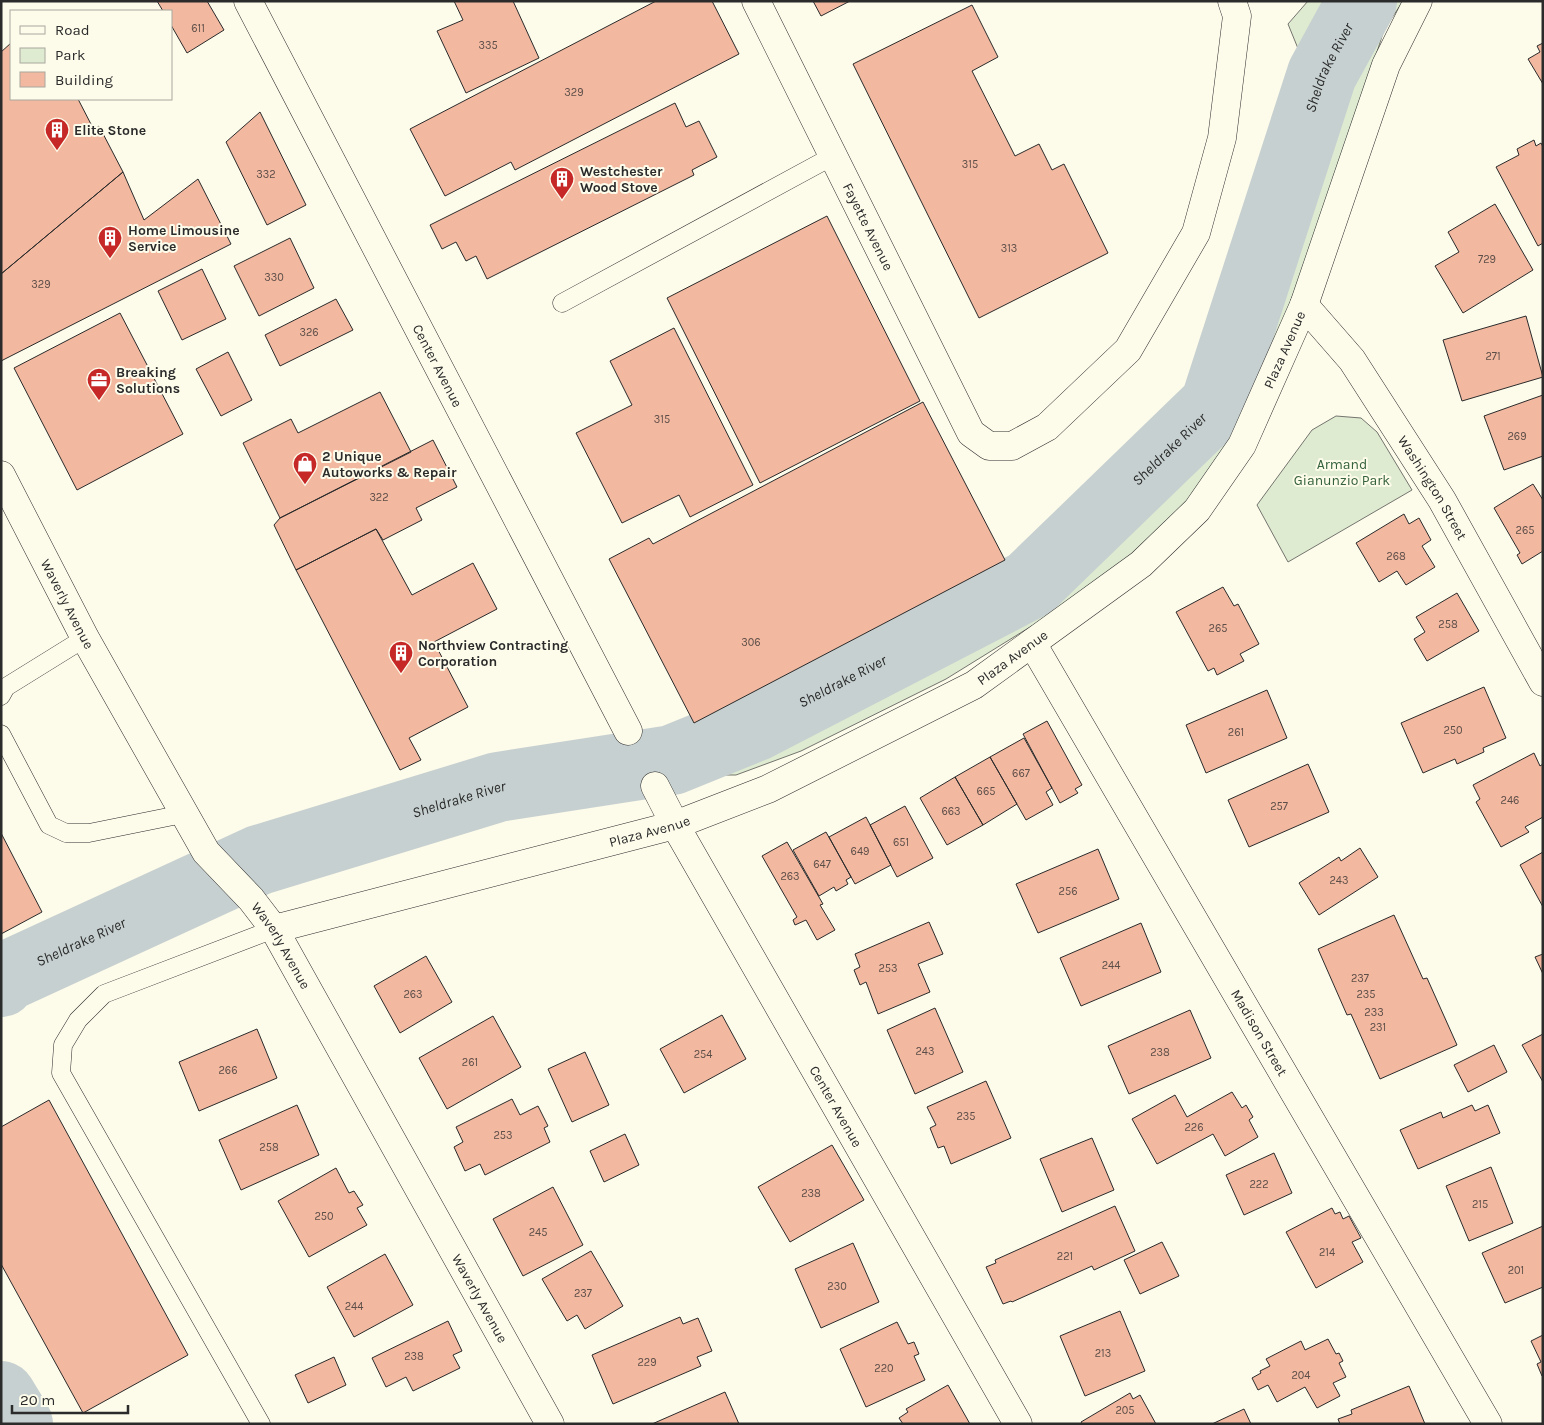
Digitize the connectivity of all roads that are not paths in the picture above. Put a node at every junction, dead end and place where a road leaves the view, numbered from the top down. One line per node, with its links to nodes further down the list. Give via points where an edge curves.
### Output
1 (248, 1): 13 (street, Center Avenue)
2 (756, 1): 5 (street, Fayette Avenue)
3 (1232, 1): 5 (street, Fayette Avenue, via 1237,16 1222,138 1196,233 1128,350 1047,427 1012,446 989,446 971,433)
4 (1418, 1): 7 (street, Plaza Avenue, via 1386,66)
5 (832, 156): 6 (lane)
6 (562, 303)
7 (1304, 305): 10 (street, Plaza Avenue, via 1242,445 1197,510 1141,564); 11 (street, Washington Street, via 1352,360 1442,500)
8 (1, 476): 9 (street, Waverly Avenue)
9 (85, 638): 12 (lane, via 6,688); 16 (street, Waverly Avenue)
10 (1032, 642): 17 (street, Plaza Avenue, via 974,685 768,789); 22 (street, Madison Street)
11 (1543, 682)
12 (1, 696)
13 (628, 731)
14 (1, 734): 16 (lane, via 49,825 66,833 89,833)
15 (655, 786): 17 (street, Center Avenue)
16 (183, 814): 18 (street, Waverly Avenue, via 206,852)
17 (675, 825): 18 (street, Plaza Avenue); 21 (street, Center Avenue)
18 (274, 928): 19 (lane, via 104,994 78,1020 63,1045 61,1073); 20 (street, Waverly Avenue)
19 (261, 1424)
20 (550, 1424)
21 (1018, 1424)
22 (1488, 1424)

